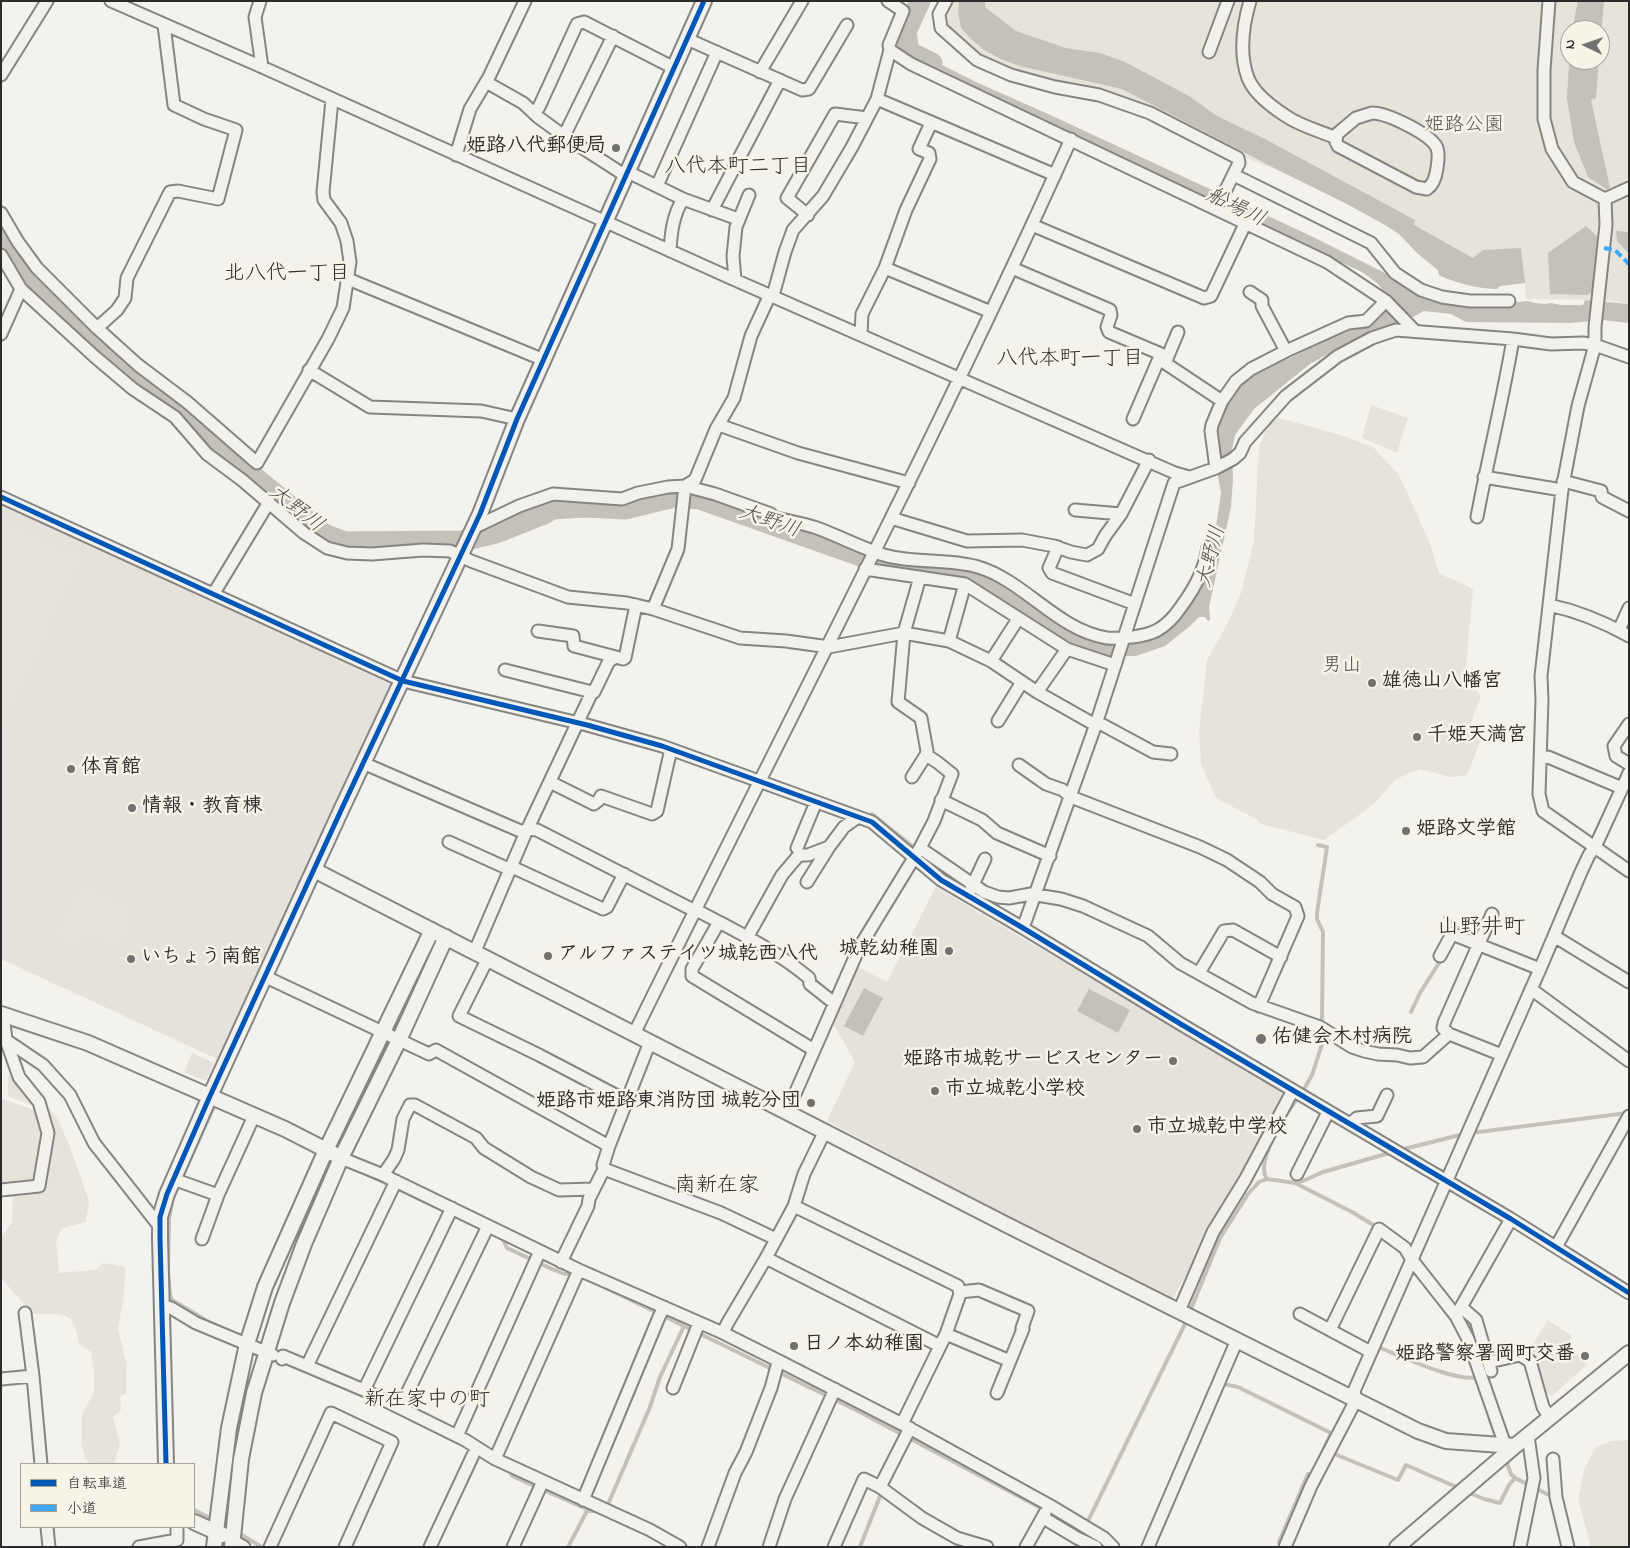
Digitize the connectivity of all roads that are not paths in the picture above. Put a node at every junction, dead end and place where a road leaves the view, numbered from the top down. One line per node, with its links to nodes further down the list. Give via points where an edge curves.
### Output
1 (46, 1): 23 (street)
2 (111, 1): 13 (street)
3 (260, 1): 20 (street, via 255,17)
4 (525, 1): 25 (street)
5 (704, 1): 16 (street)
6 (802, 1): 22 (street)
7 (888, 1): 12 (street)
8 (946, 1): 37 (street, via 939,14 941,28 977,60 1011,76 1099,95 1150,113 1238,158)
9 (1228, 1): 19 (street)
10 (1250, 1): 32 (street, via 1243,46 1248,79 1260,96 1287,117)
11 (1549, 1): 42 (street, via 1544,119 1552,150 1574,182)
12 (906, 6): 17 (street)
13 (164, 25): 20 (street); 63 (street, via 174,106 236,130 218,199 170,192 127,278 125,298)
14 (846, 25): 24 (street, via 809,89 802,90)
15 (613, 36): 21 (street); 28 (street, via 584,22 577,24); 31 (street)
16 (687, 39): 18 (street); 21 (street)
17 (890, 50): 26 (street); 33 (street, via 911,64)
18 (717, 52): 22 (street); 38 (street)
19 (1209, 52)
20 (262, 67): 27 (street)
21 (674, 68): 35 (street)
22 (760, 72): 24 (street)
23 (1, 75)
24 (780, 80): 44 (street)
25 (486, 82): 28 (street); 34 (street, via 470,109)
26 (877, 99): 29 (street); 30 (street)
27 (332, 100): 34 (street); 55 (street, via 322,192 324,200 342,223 350,262)
28 (534, 113): 31 (street)
29 (867, 118): 46 (street, via 823,196); 46 (street, via 835,114 787,198)
30 (931, 123): 36 (street); 53 (street, via 919,149 929,153 930,159 906,210)
31 (564, 136): 35 (street)
32 (1336, 138): 32 (street, via 1338,146 1416,186 1427,189 1431,186 1436,174 1437,148 1428,137 1383,114 1372,113 1356,118)
33 (1071, 139): 36 (street); 43 (street)
34 (456, 155): 48 (street)
35 (627, 174): 38 (street); 48 (street)
36 (1055, 175): 50 (street)
37 (1234, 175): 43 (street); 61 (street, via 1371,242 1395,274 1421,290 1470,301)
38 (657, 186): 41 (street)
39 (1629, 188): 42 (street)
40 (748, 195): 47 (street)
41 (683, 199): 44 (street); 51 (street, via 672,227)
42 (1605, 199): 69 (street, via 1605,240 1595,327)
43 (1217, 208): 49 (street)
44 (712, 210): 47 (street)
45 (1, 213): 63 (street, via 37,268)
46 (808, 215): 59 (street, via 794,230)
47 (738, 219): 56 (street, via 734,241)
48 (604, 222): 51 (street); 73 (street)
49 (1246, 222): 50 (street, via 1211,296 1204,298); 60 (street, via 1327,262)
50 (1032, 225): 54 (street)
51 (670, 251): 56 (street)
52 (1, 256): 57 (street)
53 (885, 268): 62 (street); 67 (street, via 862,314)
54 (1012, 268): 62 (street); 72 (street, via 1110,310 1109,332)
55 (348, 279): 73 (street); 74 (street, via 343,308)
56 (735, 280): 59 (street)
57 (21, 288): 66 (street); 88 (street, via 126,383 175,417 207,454)
58 (1250, 292): 70 (street, via 1262,300 1262,306)
59 (770, 296): 67 (street); 79 (street, via 751,336 734,398)
60 (1386, 301): 64 (street); 70 (street, via 1366,321 1348,323)
61 (1509, 301)
62 (991, 312): 75 (street)
63 (97, 328): 74 (street, via 257,463)
64 (1414, 330): 68 (street); 81 (street, via 1396,330 1372,338 1338,356 1286,396 1245,442 1240,453)
65 (1178, 332): 72 (street)
66 (1, 334)
67 (860, 335): 75 (street)
68 (1513, 339): 69 (street); 83 (street)
69 (1596, 345): 71 (street); 86 (street, via 1578,406)
70 (1286, 351): 76 (street, via 1251,369 1236,381)
71 (1629, 357)
72 (1163, 359): 76 (street); 78 (street)
73 (544, 360): 77 (street)
74 (308, 370): 77 (street, via 370,407 481,411)
75 (960, 378): 80 (street); 84 (street)
76 (1222, 401): 81 (street, via 1212,425)
77 (517, 419): 94 (street)
78 (1133, 419)
79 (719, 425): 84 (street, via 798,453); 85 (street, via 695,480)
80 (1148, 460): 82 (street); 91 (street)
81 (1216, 468): 82 (street)
82 (1189, 477): 103 (street, via 1174,484)
83 (1484, 477): 86 (street); 92 (street)
84 (908, 483): 93 (street)
85 (685, 486): 94 (street, via 638,493 622,499 553,494); 97 (street, via 752,507 772,517 814,527); 107 (street, via 678,549)
86 (1563, 486): 90 (street, via 1601,491 1602,497); 105 (street)
87 (1, 496): 102 (street)
88 (268, 502): 98 (street, via 327,548 372,554 423,550); 102 (street)
89 (1075, 510): 91 (street)
90 (1629, 511)
91 (1122, 514): 95 (street, via 1098,549 1087,555)
92 (1477, 517)
93 (891, 518): 95 (street, via 967,541 1013,540); 97 (street)
94 (473, 528): 98 (street)
95 (1058, 548): 103 (street, via 1049,568 1052,574)
96 (1208, 548): 112 (street, via 1197,583 1171,620 1153,633)
97 (875, 551): 99 (street); 112 (street, via 979,568 1005,580 1083,630 1109,638)
98 (462, 553): 104 (street, via 471,561 568,597); 120 (street)
99 (865, 569): 100 (street); 114 (street)
100 (920, 576): 101 (street); 110 (street)
101 (965, 584): 108 (street); 113 (street)
102 (214, 593): 120 (street)
103 (1135, 604): 112 (street)
104 (636, 605): 107 (street); 116 (street, via 625,658)
105 (1549, 605): 111 (street); 131 (street, via 1540,676)
106 (1629, 608): 111 (street)
107 (653, 609): 114 (street, via 740,638)
108 (1018, 619): 115 (street); 117 (street)
109 (538, 632): 116 (street, via 572,636 574,646)
110 (904, 633): 113 (street); 114 (street); 130 (street, via 898,702 921,718)
111 (1624, 633)
112 (1124, 638): 118 (street)
113 (949, 641): 117 (street)
114 (829, 647): 137 (street)
115 (1067, 649): 118 (street); 123 (street)
116 (616, 657): 122 (street, via 609,660)
117 (991, 660): 121 (street)
118 (1115, 665): 126 (street)
119 (505, 670): 122 (street)
120 (403, 680): 125 (street); 132 (street)
121 (1022, 682): 123 (street); 124 (street)
122 (592, 692): 125 (street)
123 (1037, 692): 126 (street)
124 (998, 721)
125 (577, 722): 128 (street); 138 (street)
126 (1096, 724): 129 (street, via 1153,752); 140 (street)
127 (1629, 724): 133 (street, via 1614,746 1616,756)
128 (671, 749): 137 (street); 138 (street, via 658,811 652,814 600,796 594,804)
129 (1171, 754)
130 (926, 755): 136 (street); 141 (street, via 952,774)
131 (1541, 759): 139 (street, via 1548,757); 146 (street, via 1543,811)
132 (363, 763): 144 (street, via 518,830); 153 (street)
133 (1629, 764)
134 (1019, 765): 140 (street)
135 (1629, 773): 139 (street)
136 (912, 777)
137 (760, 780): 142 (street); 160 (street)
138 (550, 782): 144 (street)
139 (1622, 788): 146 (street)
140 (1071, 798): 150 (street); 171 (street, via 1227,860 1295,907 1298,916)
141 (941, 800): 149 (street); 150 (street, via 982,820 997,833)
142 (816, 802): 143 (street); 148 (street)
143 (858, 817): 147 (street, via 844,827); 149 (street, via 872,822)
144 (527, 831): 152 (street); 155 (street, via 537,830)
145 (450, 842): 152 (street)
146 (1595, 846): 154 (street); 166 (street)
147 (829, 847): 156 (street); 165 (street, via 799,855 782,875)
148 (798, 848)
149 (917, 852): 157 (street); 158 (street, via 941,880); 178 (street, via 859,948)
150 (1050, 856): 159 (street)
151 (985, 859): 157 (street)
152 (512, 868): 155 (street, via 603,908 607,907); 169 (street)
153 (314, 870): 164 (street); 175 (street)
154 (1629, 871)
155 (624, 874): 160 (street)
156 (807, 882)
157 (973, 884): 158 (street); 159 (street, via 998,897 1030,894)
158 (968, 896): 163 (street)
159 (1035, 898): 163 (street); 174 (street, via 1061,898 1083,906 1148,936)
160 (695, 911): 162 (street); 182 (street)
161 (1492, 914): 168 (street)
162 (719, 922): 165 (street); 187 (street, via 692,969 692,976)
163 (1024, 928): 190 (street)
164 (432, 930): 167 (street); 181 (street)
165 (748, 936): 178 (street, via 801,971 809,978 810,984)
166 (1554, 936): 173 (street); 176 (street)
167 (446, 937): 169 (street); 185 (street)
168 (1478, 945): 170 (street, via 1454,935); 173 (street); 183 (street, via 1444,1023)
169 (475, 952): 172 (street)
170 (1440, 956)
171 (1280, 957): 174 (street, via 1233,930 1224,931); 179 (street)
172 (488, 958): 182 (street); 193 (street, via 459,1016)
173 (1540, 969): 177 (street)
174 (1199, 973): 179 (street)
175 (266, 977): 181 (street); 192 (street)
176 (1629, 982)
177 (1531, 989): 188 (street); 189 (street)
178 (834, 1003): 187 (street)
179 (1259, 1006): 183 (street, via 1319,1027 1352,1047 1378,1054 1416,1058 1428,1054)
180 (2, 1014): 184 (street); 192 (street, via 88,1043)
181 (384, 1033): 185 (street); 201 (street)
182 (634, 1034): 186 (street)
183 (1449, 1034): 188 (street)
184 (6, 1040): 210 (street, via 18,1077 39,1102 48,1133 39,1186); 216 (street, via 43,1065 70,1095 94,1143)
185 (399, 1040): 200 (street, via 429,1054 436,1050); 202 (street)
186 (650, 1042): 193 (street); 194 (street)
187 (814, 1050): 194 (street)
188 (1502, 1055): 208 (street)
189 (1629, 1061)
190 (1298, 1093): 195 (street); 231 (street, via 1213,1232)
191 (1387, 1095): 198 (street, via 1377,1116 1357,1118)
192 (210, 1096): 196 (street); 206 (street)
193 (627, 1101): 200 (street)
194 (787, 1112): 199 (street)
195 (1328, 1112): 198 (street); 204 (street)
196 (254, 1116): 201 (street); 211 (street)
197 (1628, 1117): 219 (street)
198 (1350, 1124): 208 (street)
199 (824, 1131): 212 (street); 231 (street)
200 (609, 1146): 203 (street)
201 (326, 1150): 202 (street); 238 (street, via 265,1287)
202 (341, 1158): 205 (street); 241 (street, via 304,1244)
203 (604, 1168): 209 (street); 218 (street, via 721,1213)
204 (1297, 1174)
205 (383, 1175): 207 (street); 209 (street, via 398,1150 410,1105 415,1105 476,1138 484,1148 531,1177 559,1190)
206 (173, 1180): 211 (street); 216 (street, via 163,1206)
207 (396, 1181): 213 (street); 245 (street)
208 (1446, 1181): 214 (street); 222 (street)
209 (593, 1189): 223 (street)
210 (1, 1190)
211 (218, 1195): 217 (street)
212 (794, 1206): 218 (street); 225 (street, via 958,1286)
213 (452, 1208): 215 (street); 250 (street)
214 (1511, 1219): 219 (street); 229 (street)
215 (488, 1226): 220 (street); 254 (street)
216 (160, 1227): 227 (street)
217 (202, 1239)
218 (776, 1239): 221 (street)
219 (1556, 1247): 226 (street)
220 (537, 1257): 223 (street); 257 (street)
221 (766, 1258): 235 (street); 239 (street)
222 (1412, 1260): 229 (street); 234 (street, via 1405,1248 1379,1229); 240 (street)
223 (561, 1262): 224 (street)
224 (576, 1275): 228 (street); 261 (street)
225 (960, 1292): 236 (street); 244 (street, via 979,1290 1028,1311)
226 (1629, 1293)
227 (161, 1305): 238 (street); 264 (street)
228 (662, 1311): 233 (street); 267 (street)
229 (1459, 1311): 255 (street, via 1476,1320 1490,1367 1520,1355 1530,1361 1543,1407); 259 (street)
230 (25, 1312): 247 (street)
231 (1185, 1314): 237 (street)
232 (1300, 1314): 234 (street)
233 (696, 1328): 235 (street); 249 (street)
234 (1330, 1330): 240 (street)
235 (723, 1333): 246 (street)
236 (946, 1334): 239 (street); 244 (street)
237 (1237, 1340): 253 (street); 291 (street)
238 (247, 1344): 241 (street); 272 (street, via 229,1428)
239 (940, 1346): 256 (street)
240 (1371, 1352): 253 (street, via 1354,1391)
241 (266, 1353): 243 (street); 275 (street, via 254,1393 241,1460)
242 (1629, 1353): 255 (street)
243 (282, 1359): 245 (street, via 283,1356); 260 (street, via 281,1362 335,1384)
244 (1010, 1361): 251 (street)
245 (307, 1366): 250 (street)
246 (778, 1368): 252 (street); 284 (street)
247 (33, 1376): 248 (street); 263 (street)
248 (1, 1379)
249 (672, 1388)
250 (366, 1391): 254 (street)
251 (997, 1393)
252 (832, 1394): 256 (street); 285 (street, via 785,1499)
253 (1356, 1400): 259 (street, via 1418,1431 1446,1440); 292 (street, via 1311,1486)
254 (400, 1408): 257 (street)
255 (1550, 1418): 258 (street)
256 (906, 1431): 266 (street); 268 (street)
257 (457, 1436): 260 (street)
258 (1528, 1436): 259 (street); 294 (street, via 1534,1478)
259 (1510, 1446): 293 (street)
260 (477, 1454): 261 (street); 281 (street)
261 (495, 1459): 265 (street)
262 (1553, 1459): 295 (street, via 1556,1498)
263 (42, 1463)
264 (166, 1463)
265 (541, 1486): 267 (street); 282 (street)
266 (880, 1487): 286 (street, via 864,1480); 287 (street, via 922,1518 958,1538)
267 (586, 1501): 283 (street)
268 (1046, 1511): 273 (street); 274 (street, via 1047,1520); 288 (street)
269 (195, 1522): 272 (street)
270 (47, 1528): 276 (street)
271 (177, 1528): 277 (street, via 177,1540)
272 (215, 1530): 275 (street); 278 (street)
273 (1092, 1531): 274 (street, via 1084,1533); 290 (street)
274 (1078, 1541): 289 (street)
275 (236, 1545)
276 (49, 1547)
277 (139, 1547)
278 (214, 1547)
279 (270, 1547): 280 (street, via 330,1413 392,1442)
280 (345, 1547)
281 (430, 1547)
282 (513, 1547)
283 (680, 1547)
284 (708, 1547)
285 (769, 1547)
286 (834, 1547)
287 (987, 1547)
288 (1026, 1547)
289 (1096, 1547)
290 (1113, 1547)
291 (1148, 1547)
292 (1286, 1547)
293 (1397, 1547)
294 (1520, 1547)
295 (1568, 1547)

